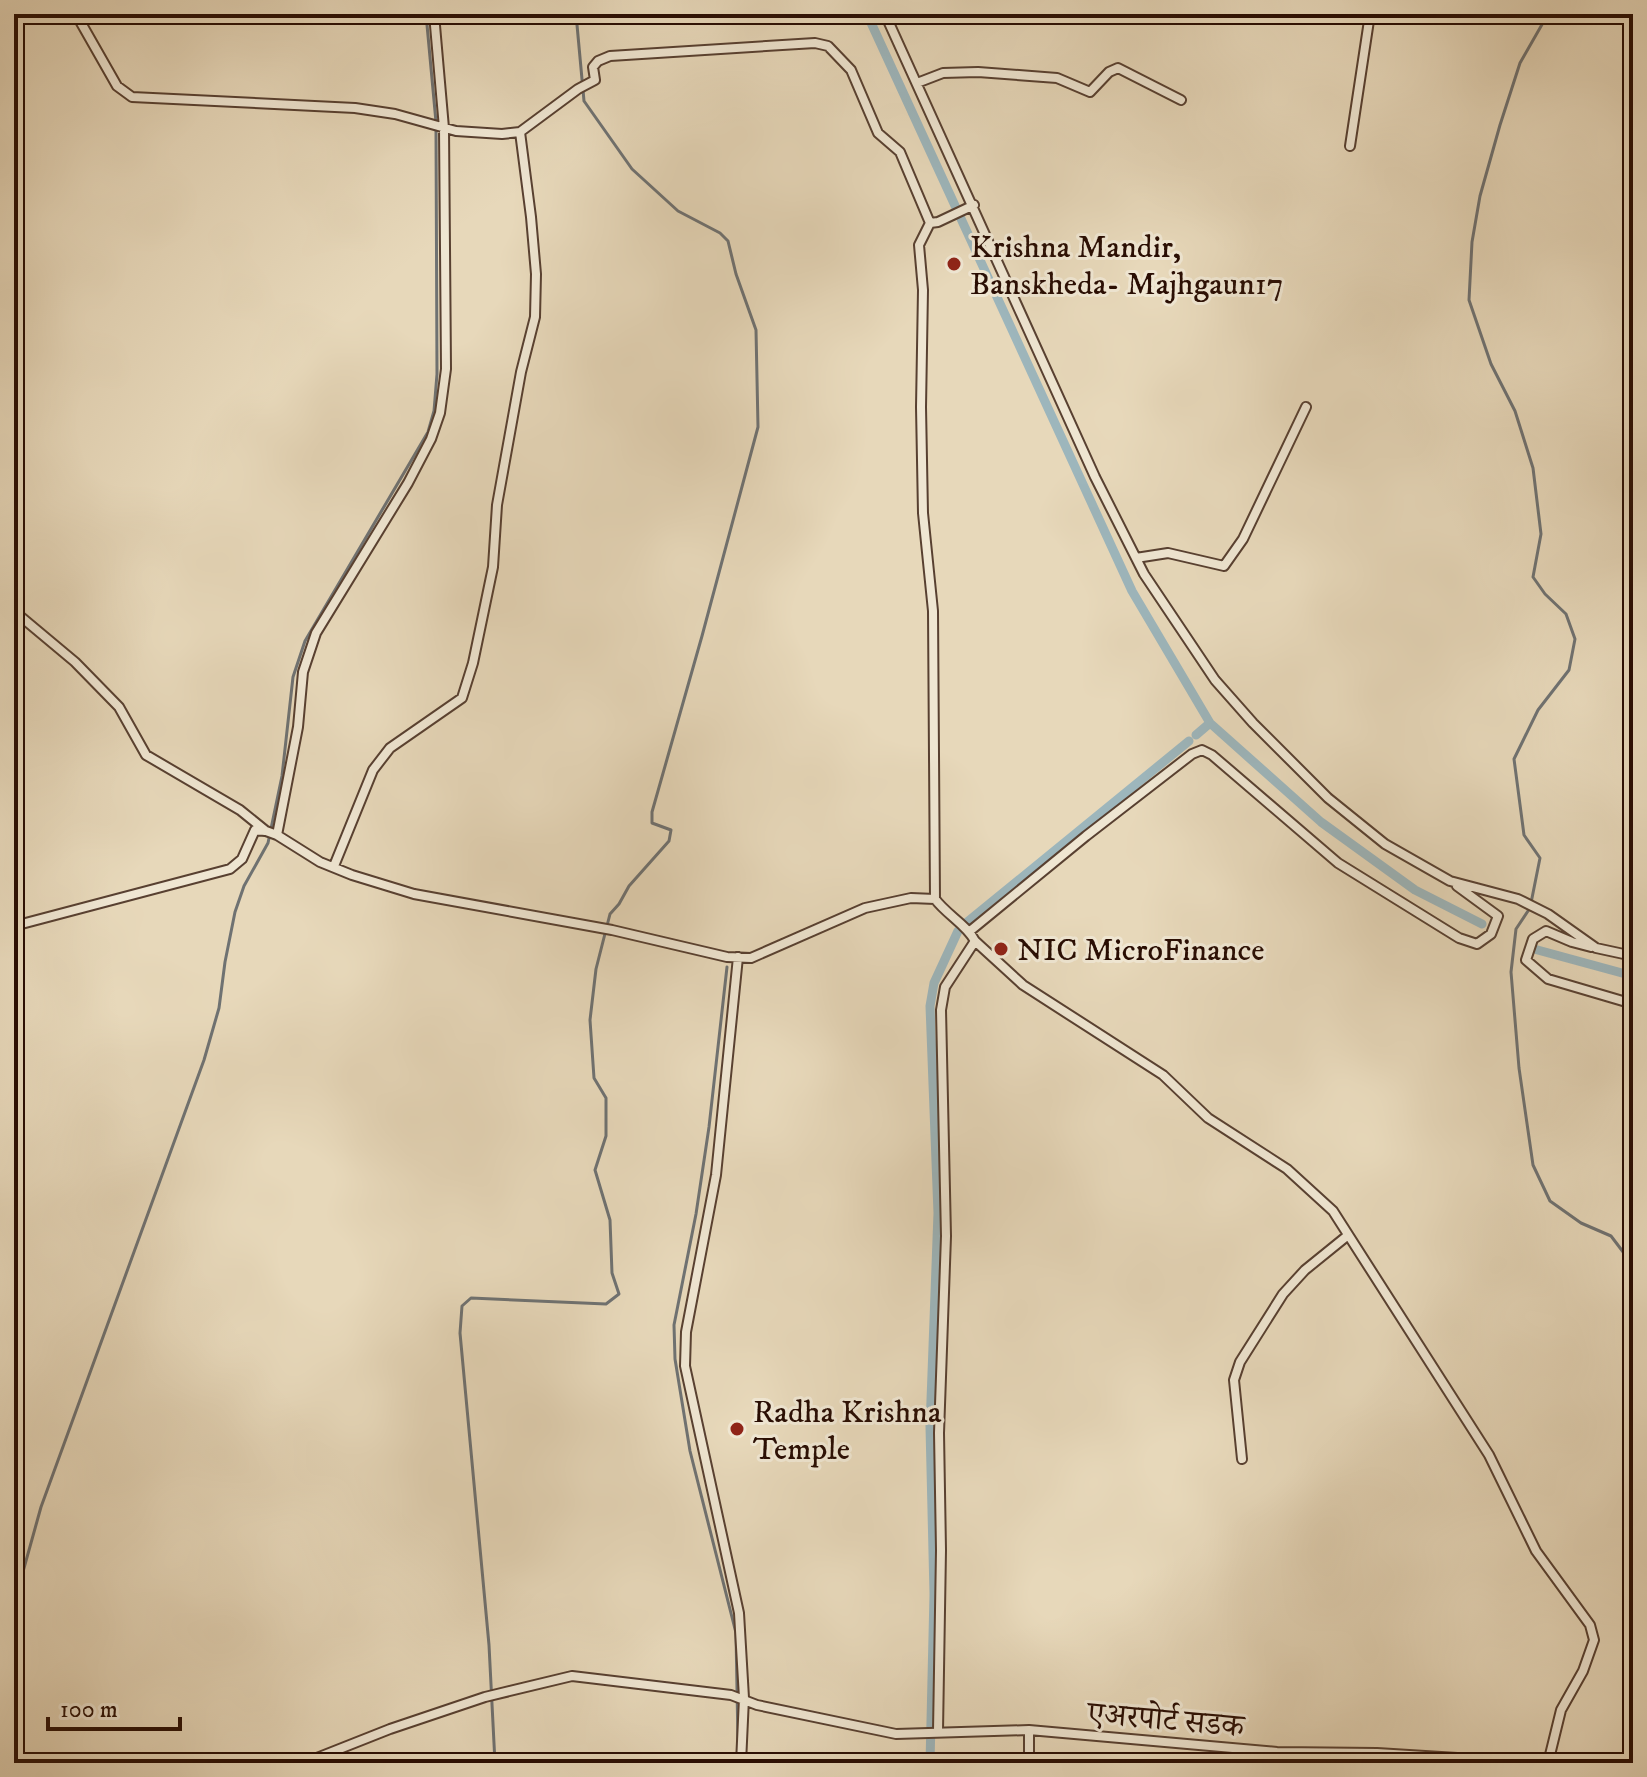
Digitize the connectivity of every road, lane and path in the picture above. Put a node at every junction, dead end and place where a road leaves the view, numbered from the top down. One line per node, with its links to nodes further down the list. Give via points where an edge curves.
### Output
1 (76, 14): 7 (street, via 117,86 132,97 355,108)
2 (434, 14): 7 (street)
3 (885, 14): 5 (street)
4 (1370, 14): 9 (street)
5 (917, 83): 6 (street, via 943,73 978,72 1057,78 1090,92 1118,68); 10 (street)
6 (1181, 100)
7 (438, 127): 8 (street); 16 (street, via 446,369 440,413 408,483 316,633 303,672)
8 (520, 132): 11 (street, via 595,80 593,67 610,56 815,43 828,46 851,70 878,133 900,152); 17 (street, via 536,274 535,317 497,505 493,567 473,663 462,698 390,748 373,770)
9 (1350, 146)
10 (974, 205): 11 (street); 13 (street)
11 (935, 222): 19 (street, via 919,245 923,513 933,611)
12 (1306, 407): 13 (street, via 1243,539 1224,566 1168,553)
13 (1136, 558): 18 (street, via 1215,680 1253,723 1328,798 1385,844)
14 (14, 611): 15 (street, via 119,707 146,755)
15 (266, 831): 16 (street); 20 (street, via 255,830 242,859 230,869)
16 (277, 835): 17 (street)
17 (334, 866): 25 (street, via 414,894)
18 (1450, 881): 21 (street, via 1498,916 1491,934 1477,944 1338,863 1202,750); 23 (street, via 1518,899)
19 (935, 899): 21 (street); 25 (street, via 911,898 865,908 751,958)
20 (14, 926)
21 (970, 931): 22 (street)
22 (975, 941): 27 (street, via 1023,985 1163,1075 1208,1118 1287,1169 1333,1211); 31 (street, via 945,987 941,1010 946,1236)
23 (1596, 948): 24 (street); 26 (street, via 1546,931 1533,939 1526,960 1548,979)
24 (1633, 956)
25 (738, 957): 29 (street, via 716,1175 686,1332 685,1366 739,1613)
26 (1633, 1004)
27 (1347, 1236): 28 (street, via 1283,1294 1240,1362 1234,1380); 37 (street, via 1489,1455 1536,1551 1590,1625 1594,1640 1561,1710)
28 (1242, 1459)
29 (738, 1697): 31 (street, एअरपोर्ट सडक, via 896,1734); 33 (street, एअरपोर्ट सडक, via 572,1676 485,1697); 34 (street)
30 (1029, 1730): 31 (street, एअरपोर्ट सडक); 32 (street, एअरपोर्ट सडक, via 1277,1752); 35 (street)
31 (937, 1731)
32 (1491, 1761): 36 (street, एअरपोर्ट सडक)
33 (304, 1763)
34 (741, 1763)
35 (1029, 1763)
36 (1537, 1763)
37 (1548, 1763)

